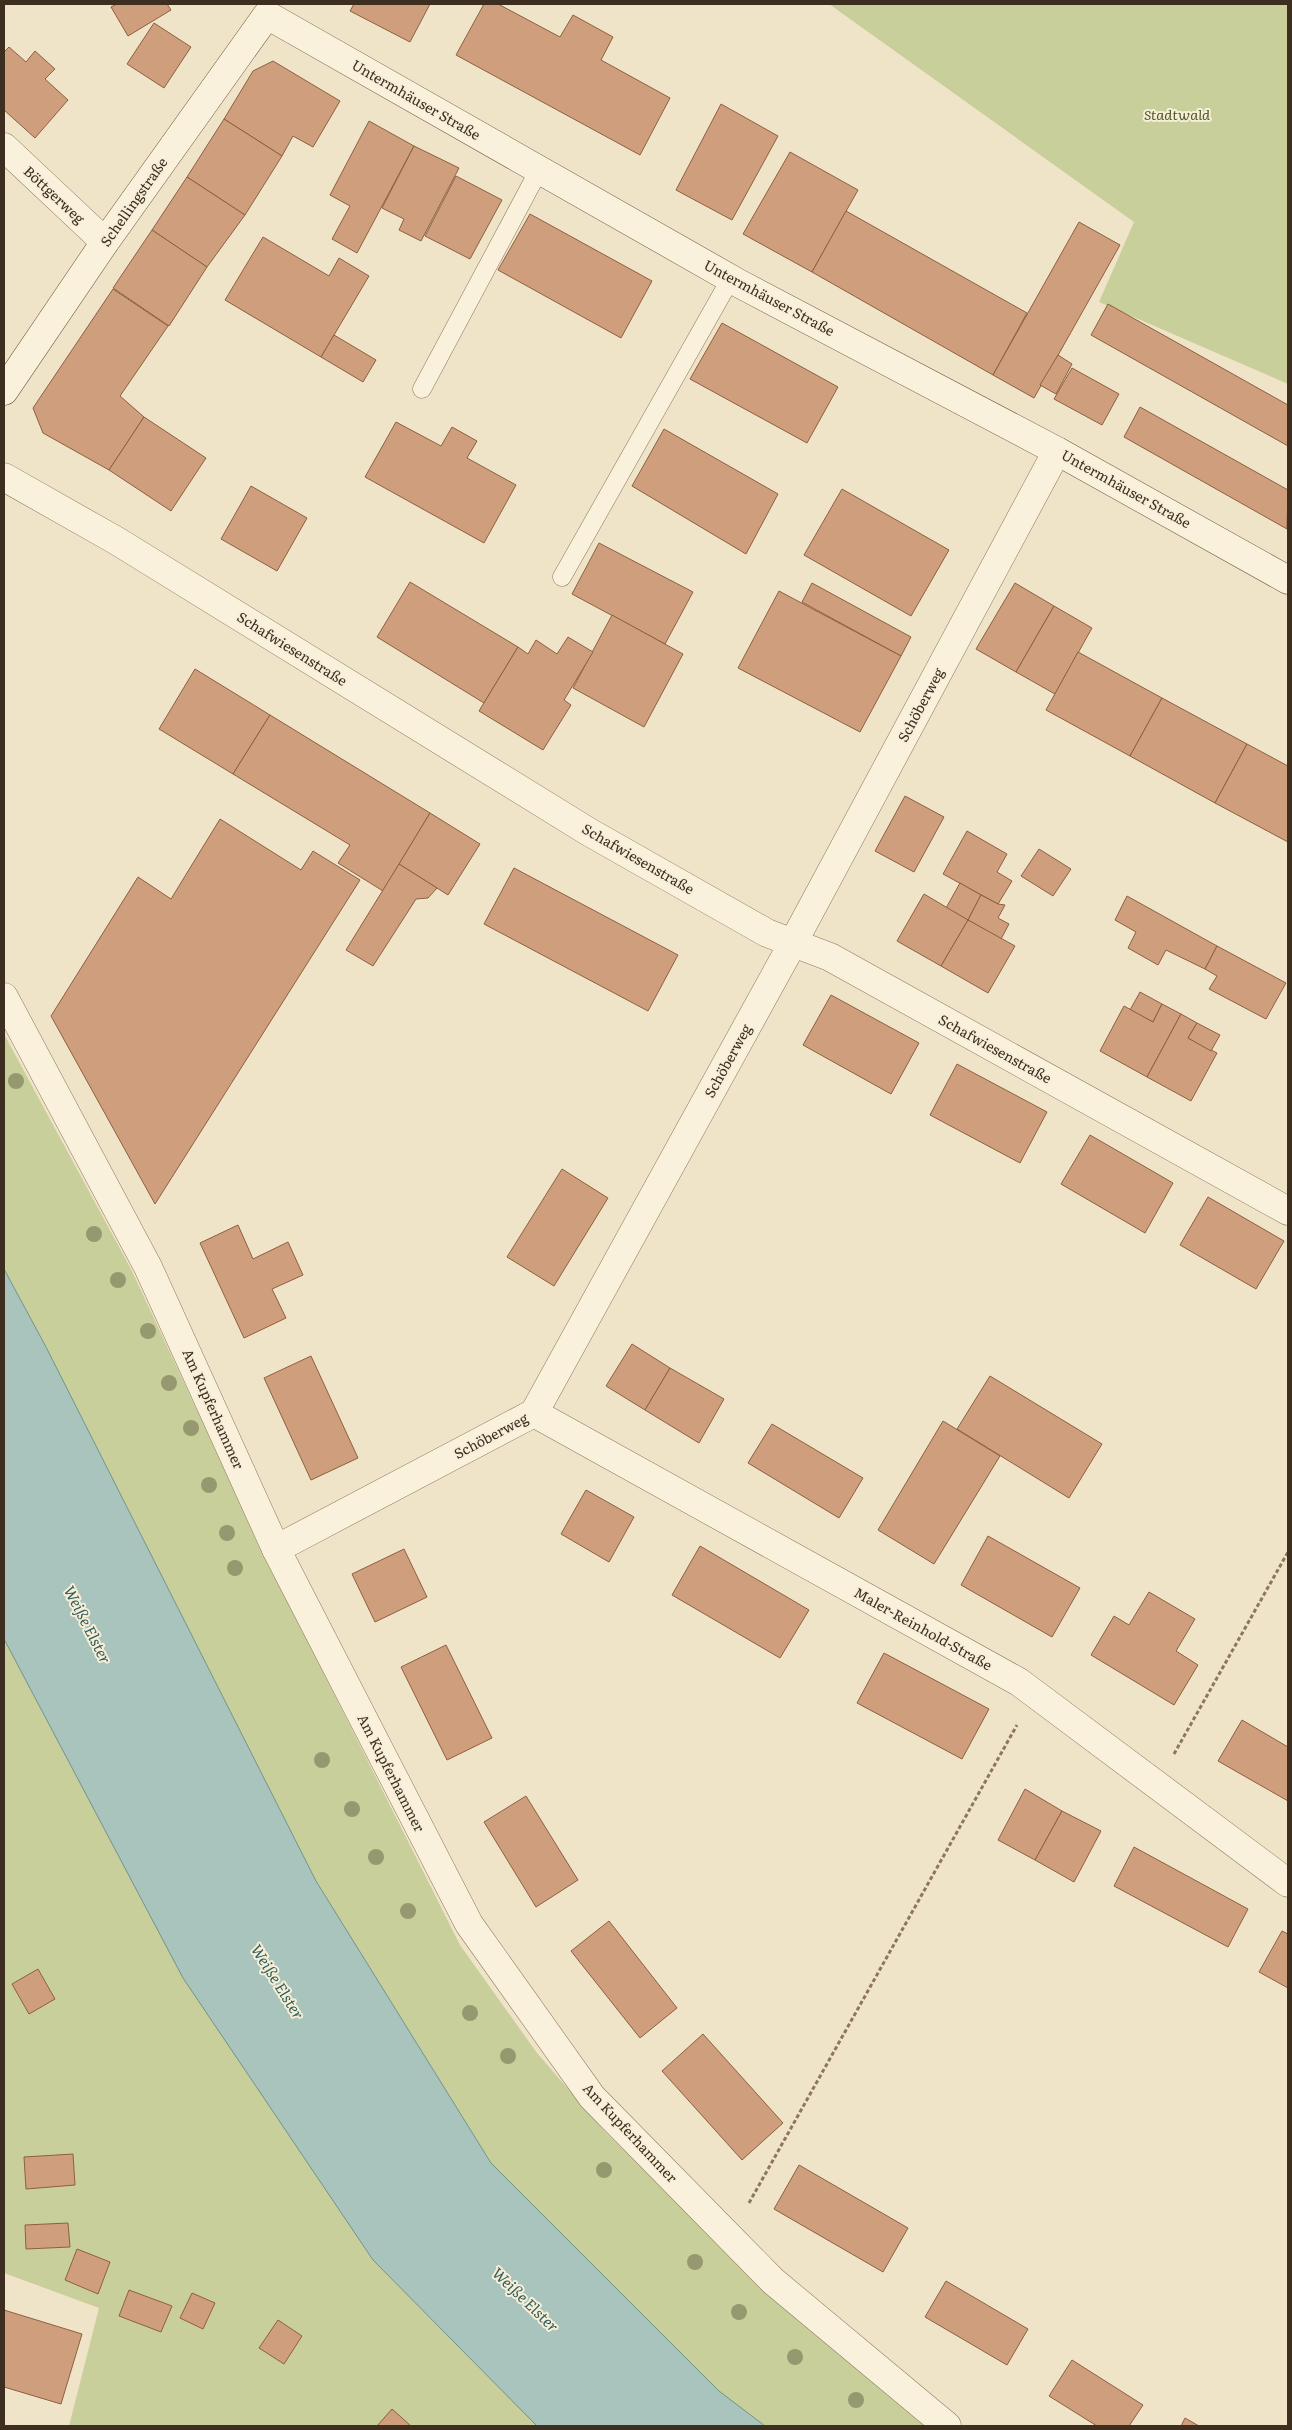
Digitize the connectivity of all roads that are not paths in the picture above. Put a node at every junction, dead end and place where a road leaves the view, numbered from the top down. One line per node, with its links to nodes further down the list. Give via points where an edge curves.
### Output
1 (262, 9): 3 (street, Untermhäuser Straße); 4 (street, Schellingstraße)
2 (4, 147): 4 (street, Böttgerweg)
3 (539, 170): 5 (street, Untermhäuser Straße); 6 (lane)
4 (105, 242): 7 (street, Schellingstraße)
5 (730, 278): 8 (street, Untermhäuser Straße); 10 (lane)
6 (422, 389)
7 (4, 391)
8 (1057, 451): 11 (street, Untermhäuser Straße); 12 (street, Schöberweg)
9 (4, 477): 12 (street, Schafwiesenstraße, via 117,541 589,832 767,933)
10 (562, 577)
11 (1288, 580)
12 (794, 941): 14 (street, Schafwiesenstraße, via 830,957); 15 (street, Schöberweg)
13 (4, 997): 16 (street, Am Kupferhammer, via 148,1267)
14 (1288, 1211)
15 (534, 1413): 16 (street, Schöberweg); 17 (street, Maler-Reinhold-Straße, via 1010,1678)
16 (276, 1549): 18 (street, Am Kupferhammer, via 468,1924 592,2097 773,2280)
17 (1288, 1883)
18 (947, 2426)

